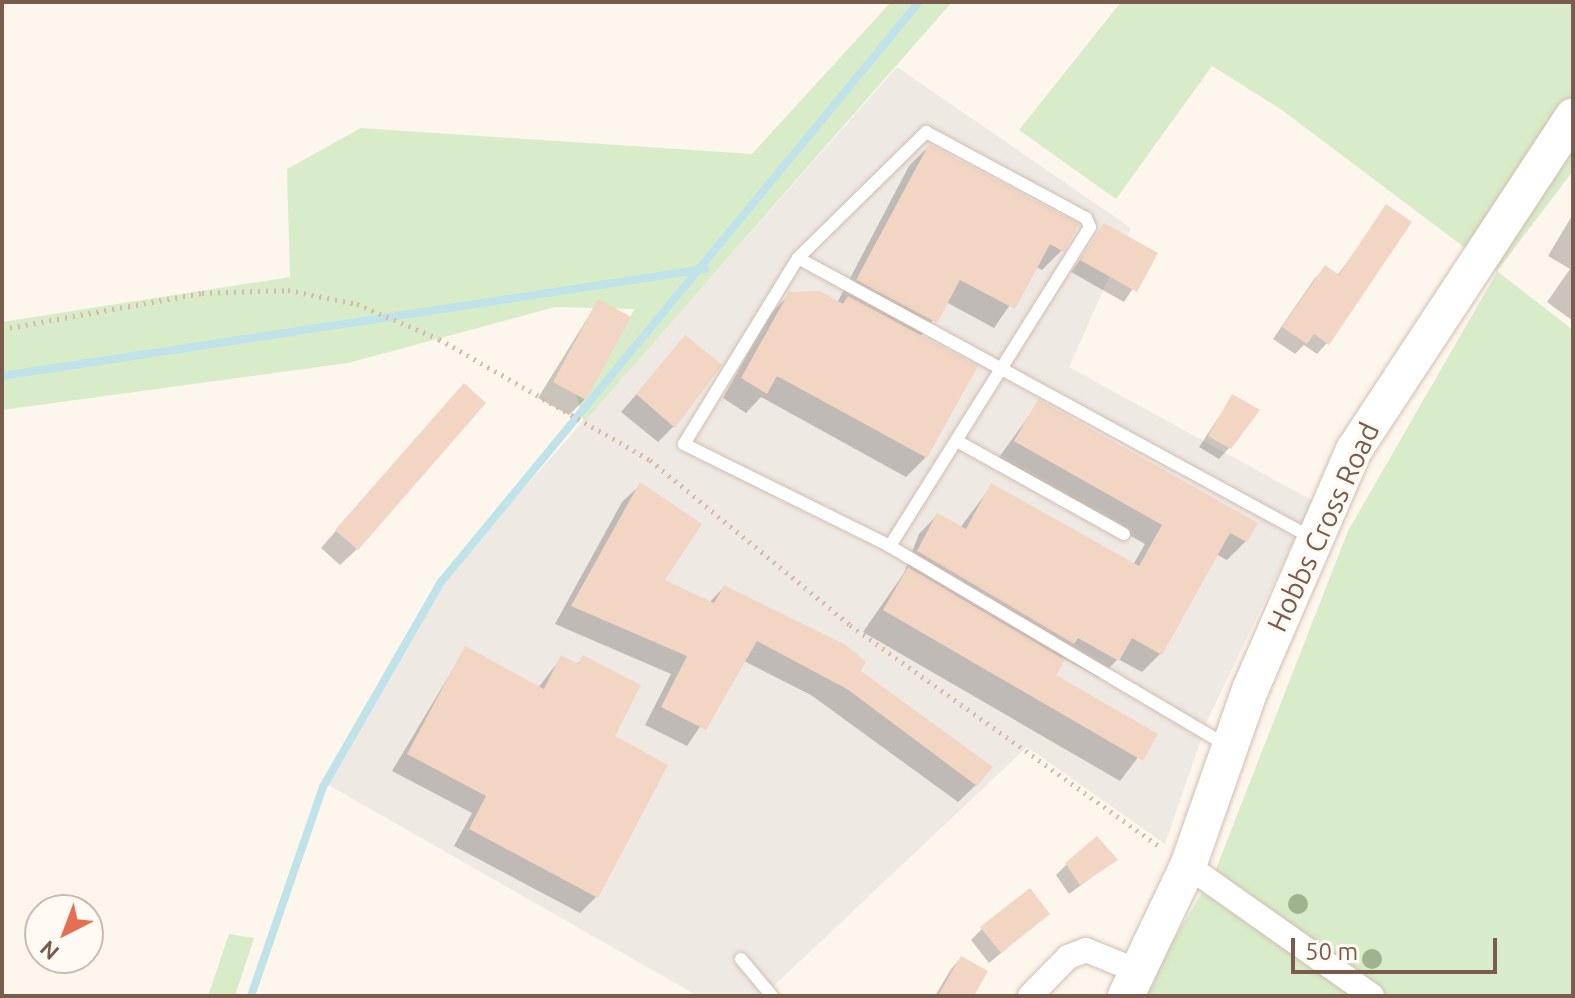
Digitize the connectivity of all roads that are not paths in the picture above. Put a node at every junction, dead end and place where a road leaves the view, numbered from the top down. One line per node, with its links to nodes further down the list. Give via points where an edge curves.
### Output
1 (1573, 117): 6 (street, Hobbs Cross Road, via 1390,388)
2 (798, 258): 3 (lane); 3 (lane, via 926,132 940,135 1086,218 1090,227); 7 (lane, via 684,444)
3 (1005, 367): 4 (lane); 6 (lane)
4 (957, 441): 5 (lane); 7 (lane)
5 (1124, 534)
6 (1312, 538): 8 (street, Hobbs Cross Road)
7 (890, 546): 8 (lane)
8 (1232, 748): 9 (street, Hobbs Cross Road)
9 (1188, 866): 11 (street, Hobbs Cross Road); 14 (street)
10 (741, 959): 12 (lane)
11 (1133, 984): 13 (street, Hobbs Cross Road, via 1086,950 1068,957)
12 (772, 996)
13 (1030, 996)
14 (1372, 996)

